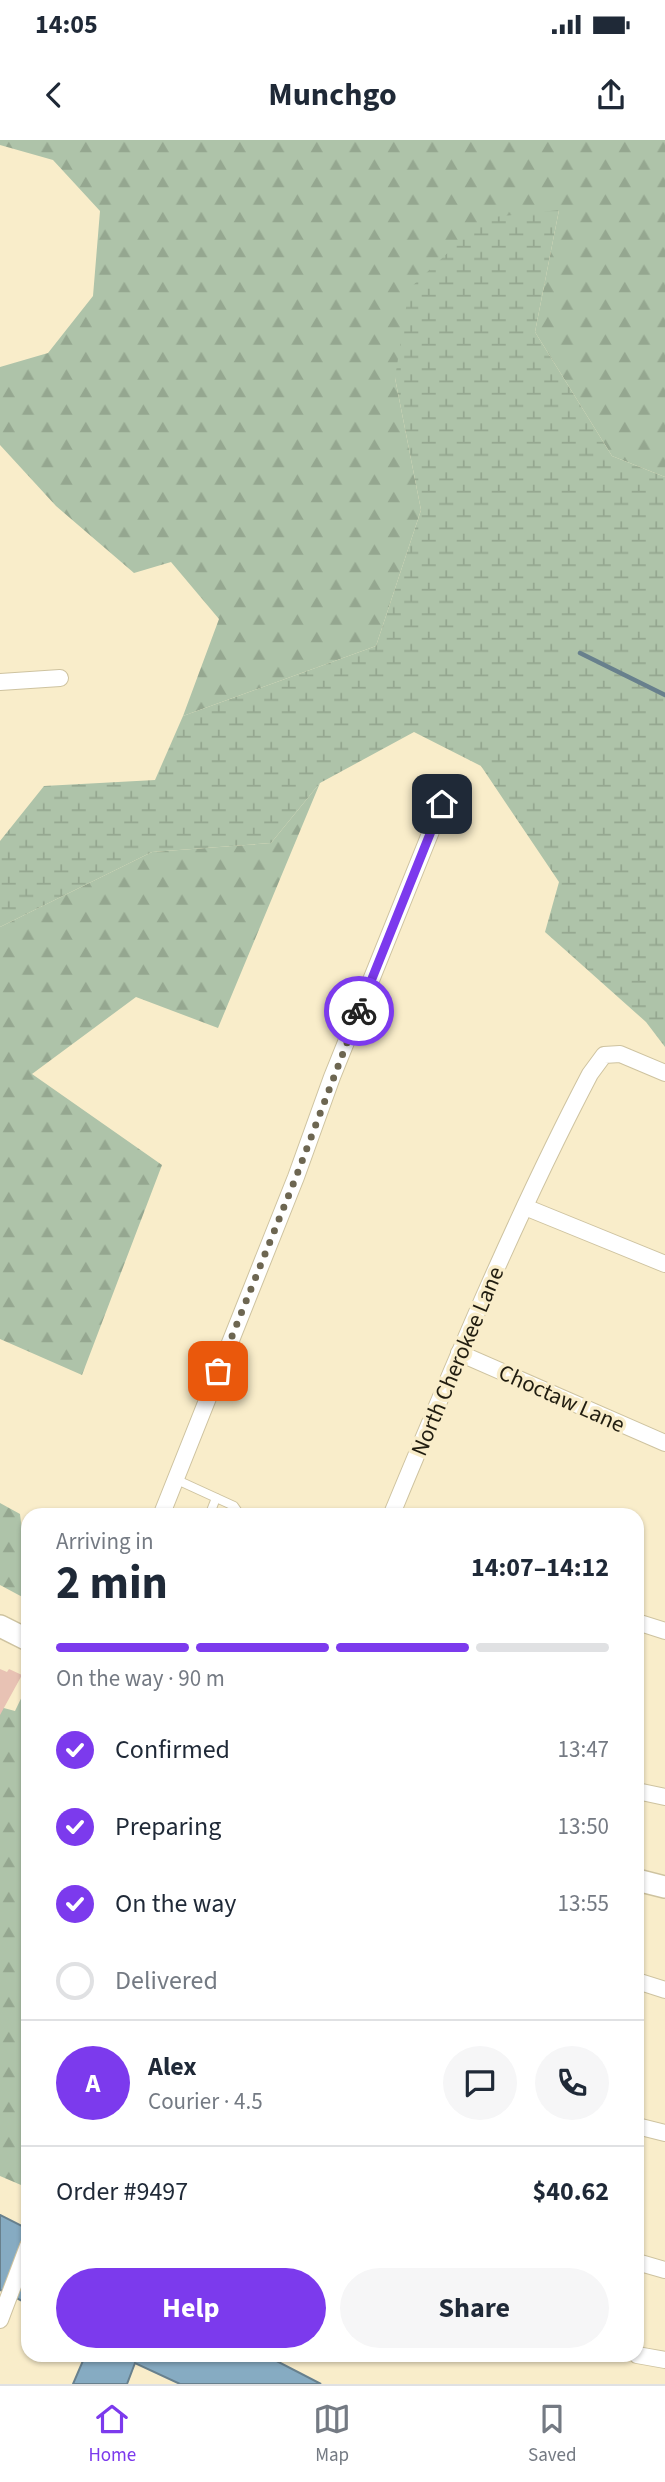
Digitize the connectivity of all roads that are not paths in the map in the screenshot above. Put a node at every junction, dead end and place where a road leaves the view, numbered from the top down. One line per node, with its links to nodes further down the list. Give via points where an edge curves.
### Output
1 (60, 678): 2 (street)
2 (0, 682)
3 (442, 804): 9 (street)
4 (665, 1073): 5 (street, North Cherokee Lane, via 620,1054 604,1055 565,1122)
5 (525, 1207): 6 (street); 7 (street, North Cherokee Lane)
6 (665, 1264)
7 (458, 1353): 8 (street, Choctaw Lane); 14 (street, North Cherokee Lane)
8 (665, 1443)
9 (175, 1479): 10 (lane); 11 (street)
10 (216, 1498): 12 (lane); 13 (lane)
11 (164, 1508)
12 (212, 1508)
13 (236, 1508)
14 (394, 1508)
15 (644, 1624): 17 (street)
16 (0, 1626): 18 (main road)
17 (665, 1631)
18 (21, 1636)
19 (644, 1792): 20 (street)
20 (665, 1797)
21 (644, 1882): 22 (main road)
22 (665, 1887)
23 (644, 1983): 24 (street)
24 (665, 1990)
25 (644, 2128): 26 (street)
26 (665, 2133)
27 (21, 2264): 30 (street)
28 (644, 2264): 29 (street)
29 (665, 2270)
30 (0, 2319)
31 (644, 2356): 32 (street)
32 (665, 2360)

